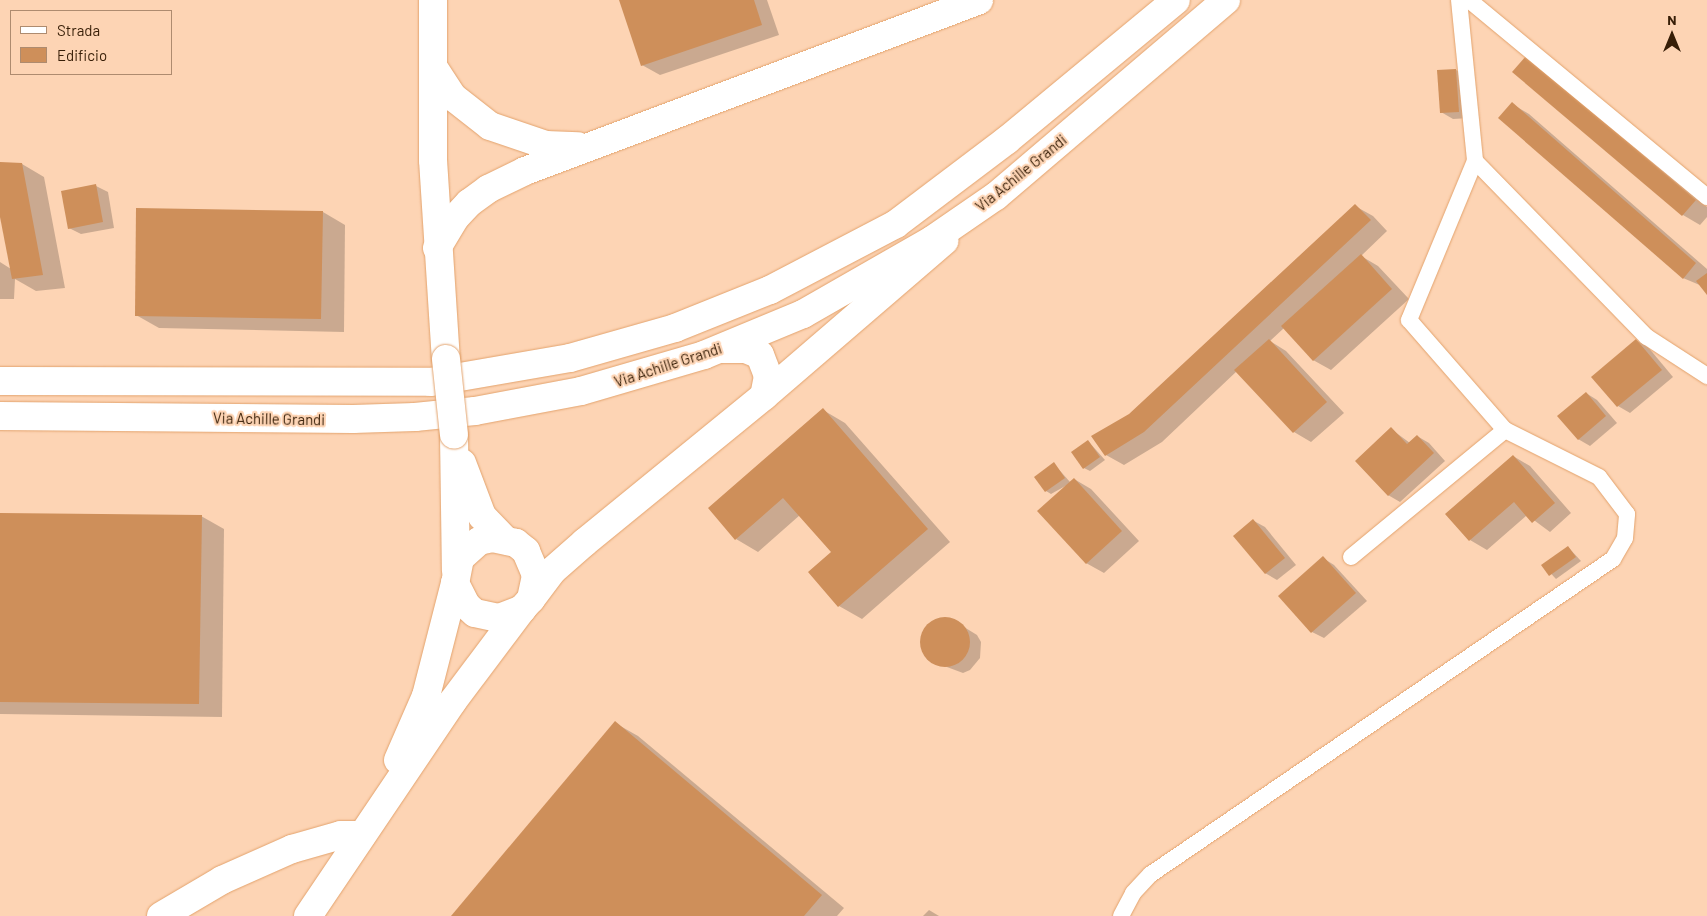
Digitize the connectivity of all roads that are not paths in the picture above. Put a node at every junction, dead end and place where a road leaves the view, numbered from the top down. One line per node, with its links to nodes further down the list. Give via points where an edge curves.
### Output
1 (433, 0): 7 (street)
2 (979, 0): 8 (street)
3 (1176, 0): 15 (street, via 977,164 896,224 770,290 675,328 570,358 431,382)
4 (1226, 0): 10 (street, Via Achille Grandi)
5 (1459, 0): 9 (lane)
6 (1469, 0): 11 (lane)
7 (434, 68): 8 (street, via 453,97 490,126 546,145); 12 (street, via 433,160)
8 (584, 147): 12 (street, via 488,189 455,218)
9 (1475, 162): 14 (lane, via 1647,337); 18 (lane, via 1408,320)
10 (996, 196): 13 (street, Via Achille Grandi, via 880,272 803,314); 16 (street)
11 (1707, 197)
12 (437, 248): 19 (street, bridge)
13 (721, 349): 16 (street, via 746,349 760,355 768,376); 17 (street, Via Achille Grandi, via 582,391 475,411 414,417 354,420)
14 (1707, 376)
15 (0, 381)
16 (764, 396): 21 (street)
17 (0, 416)
18 (1505, 430): 22 (lane); 28 (lane, via 1598,477 1627,514 1625,538 1612,559 1151,874 1133,893)
19 (454, 435): 20 (street, via 470,490 482,516); 23 (street)
20 (510, 541): 21 (street, via 540,551 559,550); 23 (street, via 479,541 464,553); 24 (street, via 526,551 536,575)
21 (585, 542): 24 (street, via 552,571)
22 (1351, 557)
23 (456, 577): 24 (street, via 459,595 475,613 499,618); 25 (street, via 426,696)
24 (526, 604): 25 (street, via 453,701)
25 (368, 826): 26 (street, via 292,849 222,880); 27 (street)
26 (162, 916)
27 (308, 916)
28 (1121, 916)

